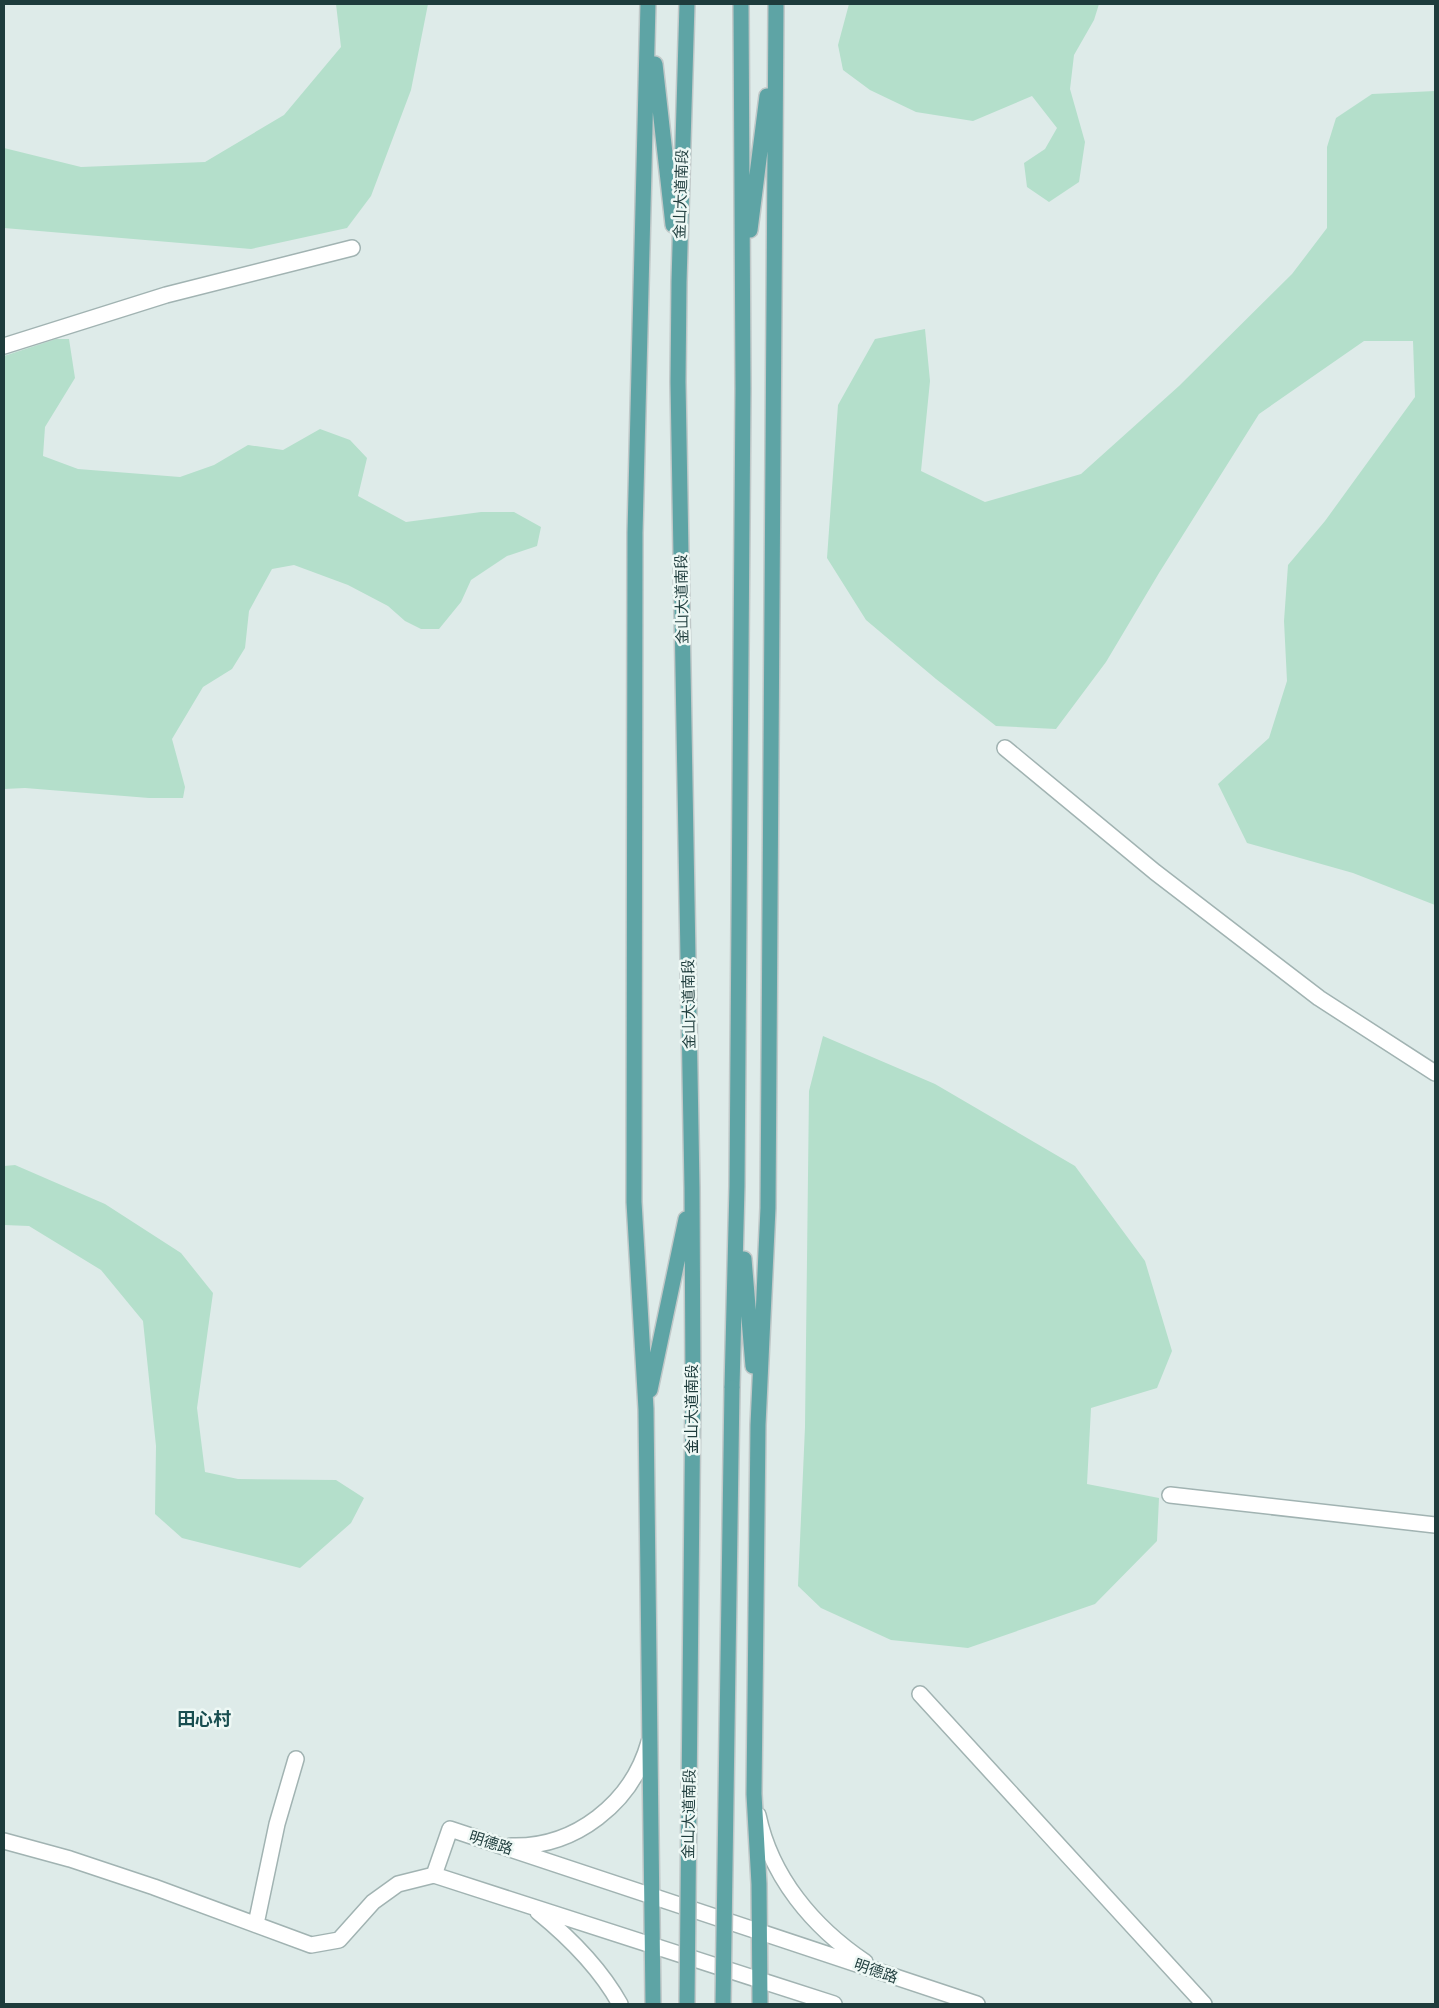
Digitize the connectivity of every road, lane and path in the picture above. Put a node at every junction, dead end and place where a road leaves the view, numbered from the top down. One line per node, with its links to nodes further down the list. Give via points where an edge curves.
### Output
1 (648, 4): 7 (main road); 14 (main road, via 635,533 634,1202)
2 (687, 4): 7 (main road, 金山大道南段)
3 (740, 4): 8 (main road)
4 (776, 4): 5 (main road)
5 (776, 33): 8 (main road); 15 (main road, via 769,1198)
6 (352, 248): 9 (street, via 166,295)
7 (679, 282): 13 (main road, 金山大道南段, via 678,392)
8 (743, 286): 12 (main road)
9 (4, 346)
10 (1005, 748): 11 (street, via 1155,872 1319,998)
11 (1435, 1073)
12 (737, 1186): 15 (main road); 35 (main road, bridge)
13 (692, 1188): 14 (main road); 34 (main road, 金山大道南段, bridge)
14 (646, 1409): 19 (main road)
15 (758, 1425): 21 (main road)
16 (1170, 1495): 17 (street)
17 (1435, 1525)
18 (920, 1694): 39 (street)
19 (651, 1735): 23 (street, via 646,1753 629,1786 618,1800 589,1824 554,1840); 25 (main road)
20 (296, 1759): 27 (street, via 277,1824)
21 (754, 1794): 28 (main road); 30 (street, via 767,1845 778,1870 797,1899 846,1949)
22 (4, 1841): 27 (street, via 70,1859)
23 (498, 1845): 24 (street, 明德路, via 450,1829); 25 (street, 明德路)
24 (434, 1875): 26 (street); 27 (street, via 398,1884 373,1902 339,1940 311,1945)
25 (653, 1897): 28 (street, 明德路); 29 (main road)
26 (531, 1906): 29 (street); 32 (street, via 569,1938 601,1975)
27 (256, 1924)
28 (759, 1934): 30 (street, 明德路); 31 (main road)
29 (653, 1946): 31 (street); 33 (main road)
30 (890, 1976): 38 (street, 明德路)
31 (758, 1980): 36 (main road); 37 (street)
32 (620, 2004)
33 (653, 2004)
34 (687, 2004)
35 (724, 2004)
36 (760, 2004)
37 (834, 2004)
38 (977, 2004)
39 (1204, 2004)

